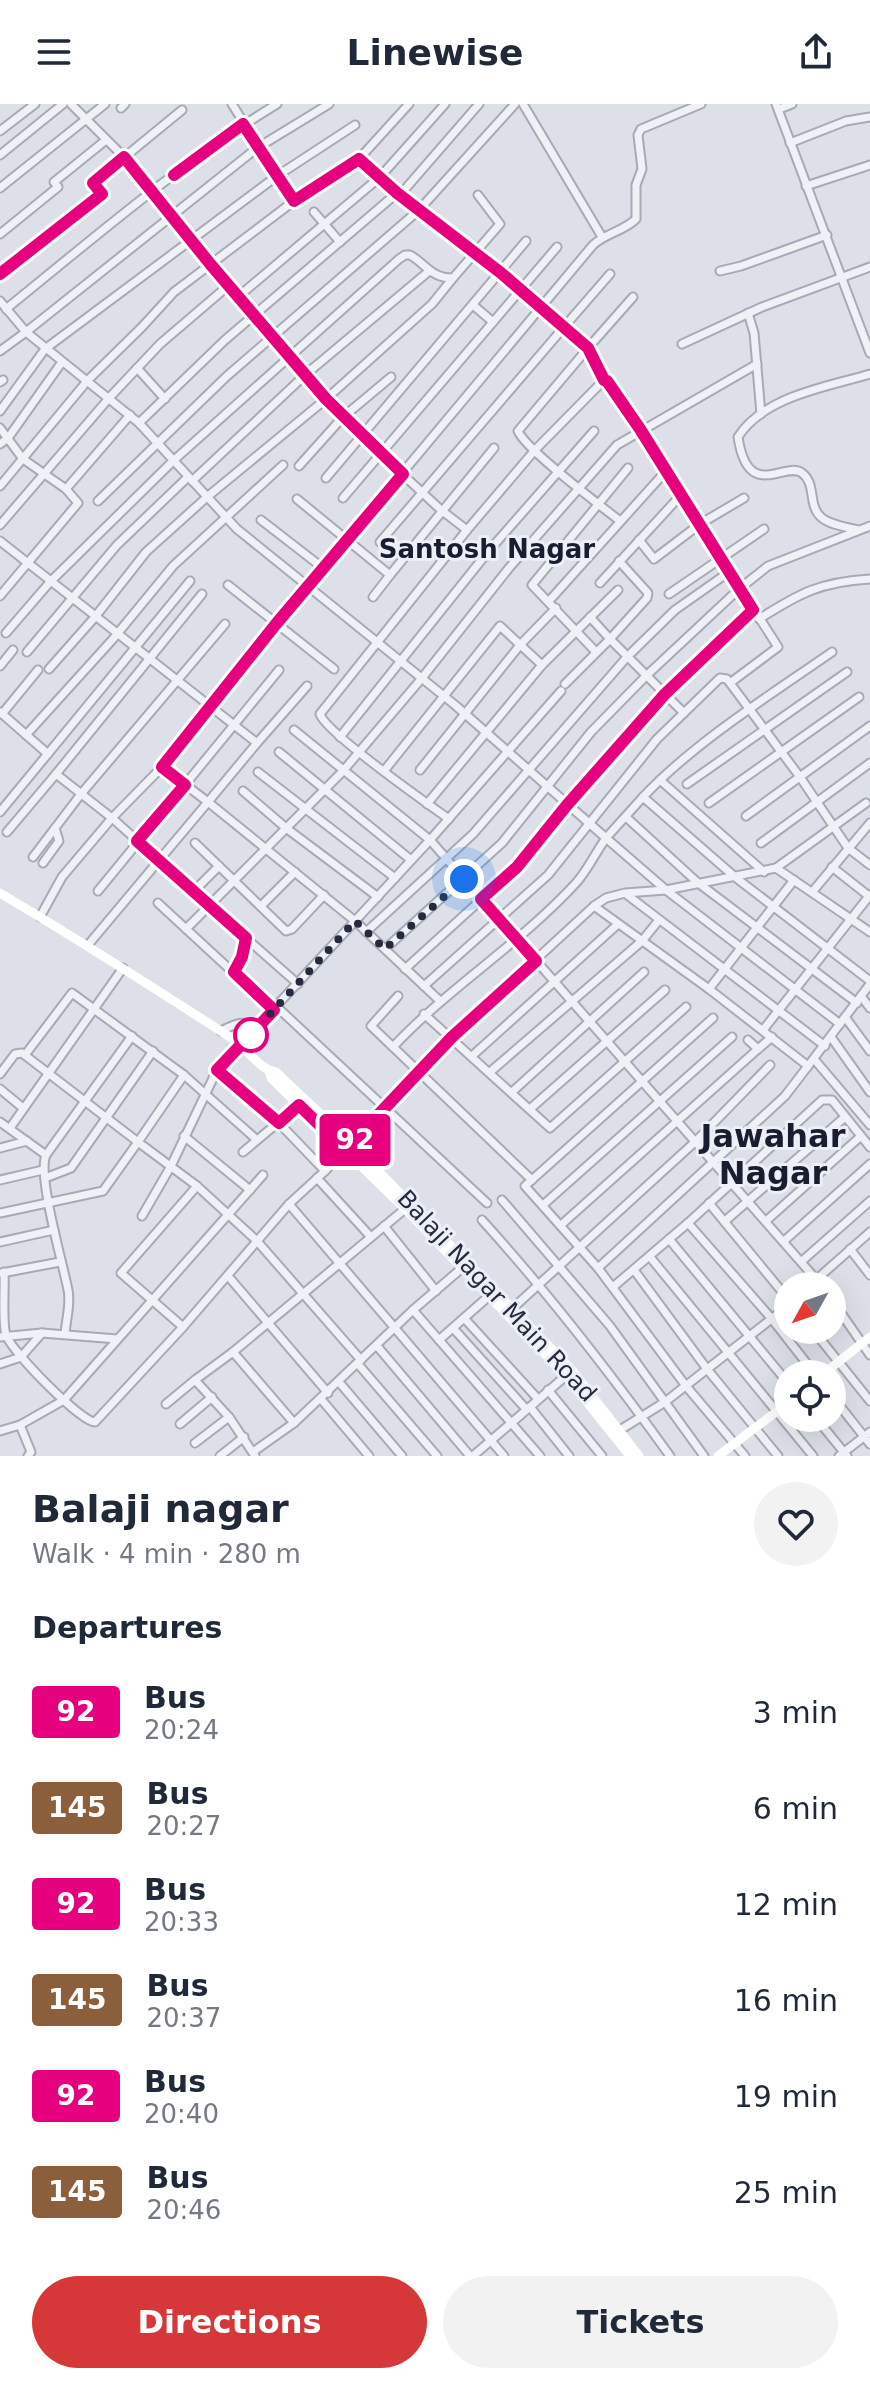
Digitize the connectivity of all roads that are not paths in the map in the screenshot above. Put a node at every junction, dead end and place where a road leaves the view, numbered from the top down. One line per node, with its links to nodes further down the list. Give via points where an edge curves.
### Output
1 (35, 104): 21 (street)
2 (63, 104): 25 (street)
3 (105, 104): 18 (street)
4 (232, 104): 19 (street)
5 (277, 104): 19 (street)
6 (329, 104): 24 (street)
7 (409, 104): 27 (street)
8 (445, 104): 30 (street)
9 (479, 104): 34 (street)
10 (515, 104): 37 (street)
11 (523, 104): 43 (street)
12 (701, 104): 43 (street, via 641,129 636,219)
13 (792, 104): 15 (street)
14 (73, 105): 18 (street)
15 (777, 106): 23 (street)
16 (182, 110): 26 (street)
17 (870, 117): 23 (street)
18 (85, 119): 22 (street); 32 (street)
19 (243, 124): 24 (street); 33 (street)
20 (355, 125): 29 (street)
21 (0, 131)
22 (106, 140): 26 (street); 41 (street)
23 (790, 143): 31 (street)
24 (257, 148): 29 (street); 39 (street)
25 (0, 155)
26 (124, 157): 33 (street); 54 (street, via 93,183 102,194)
27 (359, 159): 30 (street); 36 (street)
28 (870, 165): 31 (street)
29 (277, 176): 36 (street); 44 (street)
30 (380, 177): 34 (street); 40 (street)
31 (806, 186): 42 (street)
32 (0, 188)
33 (151, 192): 39 (street); 65 (street)
34 (399, 194): 37 (street); 46 (street)
35 (478, 195): 48 (street, via 500,224)
36 (294, 201): 49 (street)
37 (419, 210): 48 (street); 71 (street)
38 (314, 212): 40 (street)
39 (171, 215): 44 (street); 70 (street)
40 (324, 224): 46 (street); 60 (street)
41 (0, 234)
42 (827, 235): 51 (street); 56 (street)
43 (602, 237): 64 (street)
44 (191, 240): 49 (street); 74 (street)
45 (526, 241): 53 (street)
46 (340, 242): 67 (street)
47 (557, 247): 59 (street)
48 (475, 252): 53 (street); 57 (street)
49 (211, 265): 58 (street); 84 (street, via 174,292)
50 (870, 267): 56 (street)
51 (720, 271)
52 (428, 272): 57 (street); 77 (street, via 405,255); 82 (street)
53 (501, 273): 59 (street); 63 (street)
54 (0, 274)
55 (610, 274): 69 (street)
56 (843, 277): 66 (street); 76 (street)
57 (453, 278): 88 (street, via 432,304)
58 (229, 285): 60 (street); 80 (street)
59 (521, 289): 64 (street); 68 (street)
60 (239, 296): 67 (street)
61 (633, 297): 73 (street)
62 (0, 301): 65 (street)
63 (473, 305): 68 (street); 97 (street)
64 (542, 308): 69 (street); 112 (street)
65 (6, 309): 70 (street)
66 (748, 313): 72 (street); 79 (street)
67 (254, 314): 71 (street); 87 (street)
68 (493, 322): 103 (street)
69 (564, 327): 73 (street); 118 (street)
70 (26, 332): 74 (street); 75 (street)
71 (274, 336): 77 (street); 99 (street)
72 (682, 344)
73 (588, 348): 85 (street); 102 (street, via 521,425 521,437)
74 (45, 349): 78 (street); 89 (street)
75 (0, 351)
76 (870, 353)
77 (290, 356): 82 (street); 105 (street)
78 (62, 362): 84 (street); 98 (street)
79 (757, 364): 90 (street); 95 (street)
80 (137, 368): 86 (street); 87 (street)
81 (870, 374): 90 (street)
82 (305, 375): 88 (street); 114 (street)
83 (391, 377): 92 (street)
84 (88, 380): 86 (street); 104 (street)
85 (604, 380): 95 (street); 102 (street)
86 (110, 397): 91 (street); 111 (street)
87 (165, 399): 93 (street)
88 (326, 399): 92 (street); 120 (street)
89 (0, 411)
90 (761, 414): 135 (street, via 738,437 746,461 763,476 793,469 803,473 817,514)
91 (130, 415): 93 (street); 116 (street)
92 (342, 418): 97 (street); 107 (street)
93 (139, 423): 99 (street)
94 (0, 428): 98 (street)
95 (640, 429): 110 (street); 117 (street, via 617,445)
96 (594, 431): 109 (street)
97 (361, 435): 103 (street); 113 (street)
98 (8, 438): 100 (street); 104 (street)
99 (157, 443): 105 (street); 124 (street)
100 (0, 444)
101 (494, 448): 126 (street)
102 (535, 450): 109 (street); 134 (street)
103 (381, 454): 112 (street); 121 (street)
104 (23, 459): 111 (street); 115 (street)
105 (173, 461): 114 (street); 148 (street)
106 (283, 465): 127 (street)
107 (299, 466)
108 (628, 468): 125 (street)
109 (558, 469): 117 (street); 180 (street)
110 (666, 471): 119 (street); 129 (street)
111 (45, 474): 116 (street); 131 (street)
112 (403, 474): 118 (street); 136 (street)
113 (326, 478)
114 (190, 479): 120 (street); 158 (street, via 117,545)
115 (0, 486)
116 (66, 489): 142 (street, via 77,507)
117 (580, 489): 125 (street); 189 (street)
118 (422, 492): 126 (street); 139 (street)
119 (681, 495): 130 (street); 137 (street)
120 (207, 497): 127 (street); 162 (street, via 146,552)
121 (343, 498)
122 (744, 498): 130 (street)
123 (297, 499): 136 (street)
124 (98, 501)
125 (598, 504): 129 (street); 159 (street, via 532,585)
126 (441, 510): 134 (street); 145 (street)
127 (226, 518): 151 (street); 169 (street, via 173,566)
128 (261, 520): 143 (street)
129 (620, 521): 159 (street)
130 (700, 524): 137 (street, via 654,559); 140 (street)
131 (0, 525)
132 (870, 526): 135 (street)
133 (764, 529): 140 (street)
134 (467, 530): 171 (street)
135 (858, 530): 152 (street, via 768,566)
136 (347, 539): 143 (street); 145 (street)
137 (639, 540): 141 (street)
138 (0, 541): 142 (street)
139 (380, 542)
140 (720, 557): 144 (street); 155 (street)
141 (619, 561): 149 (street); 170 (street, via 648,593)
142 (28, 565): 148 (street); 156 (street)
143 (323, 568): 151 (street)
144 (729, 572): 152 (street); 178 (street, via 675,610)
145 (390, 575): 157 (street)
146 (870, 579): 164 (street, via 801,593)
147 (190, 581): 173 (street)
148 (50, 582): 158 (street); 168 (street)
149 (600, 583)
150 (228, 585): 166 (street)
151 (308, 587): 166 (street); 171 (street)
152 (739, 589): 161 (street); 188 (street)
153 (618, 590): 163 (street)
154 (202, 594): 179 (street)
155 (669, 594)
156 (0, 595)
157 (373, 597)
158 (72, 599): 162 (street); 175 (street)
159 (549, 601): 160 (street)
160 (556, 608): 167 (street); 172 (street)
161 (753, 610): 164 (street); 193 (street)
162 (95, 617): 169 (street); 183 (street)
163 (590, 617): 167 (street); 170 (street)
164 (759, 619): 191 (street, via 778,647)
165 (225, 624): 190 (street)
166 (276, 624): 184 (street); 196 (street)
167 (576, 630): 176 (street); 181 (street)
168 (6, 633)
169 (116, 634): 173 (street); 206 (street)
170 (610, 639): 176 (street); 178 (street)
171 (377, 643): 180 (street); 207 (street, via 320,714)
172 (520, 645): 181 (street); 194 (street, via 500,626); 200 (street)
173 (135, 648): 179 (street); 213 (street)
174 (13, 650): 182 (street)
175 (27, 652)
176 (596, 652): 211 (street)
177 (832, 652): 197 (street)
178 (627, 657): 188 (street); 219 (street)
179 (149, 659): 190 (street); 221 (street)
180 (400, 661): 189 (street); 207 (street)
181 (542, 665): 205 (street)
182 (0, 666)
183 (49, 669)
184 (334, 669)
185 (38, 670): 198 (street)
186 (279, 670): 201 (street)
187 (847, 672): 203 (street)
188 (646, 676): 193 (street); 226 (street)
189 (422, 678): 194 (street); 210 (street)
190 (178, 681): 196 (street); 229 (street)
191 (730, 683): 197 (street); 199 (street, via 723,677 717,680)
192 (307, 686): 208 (street)
193 (665, 694): 199 (street); 236 (street)
194 (443, 695): 200 (street); 218 (street)
195 (859, 697): 212 (street)
196 (209, 705): 201 (street); 215 (street)
197 (750, 710): 203 (street); 223 (street)
198 (1, 713): 206 (street)
199 (684, 713): 243 (street)
200 (466, 715): 205 (street); 216 (street)
201 (234, 725): 208 (street); 225 (street)
202 (870, 726): 222 (street)
203 (765, 729): 212 (street); 224 (street)
204 (294, 730): 217 (street)
205 (486, 733): 211 (street); 235 (street)
206 (26, 735): 213 (street)
207 (340, 737): 210 (street)
208 (257, 743): 231 (street)
209 (279, 752): 227 (street)
210 (360, 752): 217 (street); 218 (street)
211 (509, 752): 219 (street); 242 (street)
212 (781, 752): 222 (street); 233 (street)
213 (48, 754): 238 (street)
214 (870, 763): 232 (street)
215 (162, 767): 225 (street); 241 (street)
216 (420, 770)
217 (343, 771): 227 (street); 250 (street)
218 (384, 771): 235 (street)
219 (528, 771): 226 (street); 257 (street)
220 (258, 772): 237 (street)
221 (56, 774): 229 (street); 248 (street)
222 (800, 777): 232 (street); 239 (street)
223 (660, 780): 230 (street); 266 (street)
224 (687, 784)
225 (185, 785): 231 (street); 251 (street)
226 (547, 787): 236 (street); 270 (street, via 502,843)
227 (325, 790): 237 (street); 258 (street)
228 (243, 791): 247 (street)
229 (81, 794): 241 (street); 246 (street)
230 (643, 797): 240 (street); 267 (street)
231 (208, 802): 254 (street); 259 (street)
232 (817, 802): 245 (street); 253 (street)
233 (709, 803)
234 (866, 803): 245 (street)
235 (427, 804): 242 (street)
236 (567, 805): 243 (street); 282 (street, via 517,867)
237 (306, 810): 247 (street); 268 (street)
238 (0, 812)
239 (746, 816)
240 (626, 817): 249 (street); 272 (street)
241 (112, 818): 251 (street); 288 (street, via 62,877)
242 (449, 819): 250 (street)
243 (588, 823): 249 (street); 290 (street, via 548,875)
244 (869, 825): 255 (street)
245 (834, 827): 255 (street); 264 (street)
246 (55, 828): 256 (street); 260 (street, via 59,841)
247 (286, 828): 254 (street); 281 (street)
248 (7, 832)
249 (606, 838): 273 (street); 299 (street, via 579,881)
250 (430, 840): 257 (street); 258 (street)
251 (137, 841): 259 (street); 274 (street)
252 (195, 843): 262 (street)
253 (761, 843)
254 (266, 847): 265 (street); 269 (street)
255 (848, 848): 261 (street); 263 (street)
256 (33, 857)
257 (446, 859): 270 (street); 296 (street)
258 (411, 860): 268 (street)
259 (159, 861): 276 (street); 301 (street)
260 (43, 863)
261 (870, 865)
262 (219, 866): 269 (street); 276 (street)
263 (832, 867): 275 (street); 280 (street)
264 (776, 868): 266 (street); 271 (street)
265 (295, 872): 279 (street); 285 (street)
266 (764, 872): 267 (street)
267 (735, 877): 272 (street); 287 (street)
268 (395, 878): 281 (street)
269 (235, 879): 284 (street); 285 (street)
270 (464, 879): 282 (street); 302 (street)
271 (794, 880): 275 (street); 287 (street)
272 (697, 882): 273 (street); 294 (street)
273 (666, 890): 278 (street); 303 (street)
274 (98, 891)
275 (813, 891): 289 (street)
276 (193, 892): 284 (street)
277 (0, 893): 288 (street, Balaji Nagar Main Road)
278 (625, 893): 286 (street); 291 (street)
279 (324, 895): 285 (street, via 289,931); 292 (street)
280 (870, 896): 289 (street)
281 (378, 897): 292 (street)
282 (481, 899): 290 (street); 308 (street)
283 (158, 903): 295 (street)
284 (209, 906): 295 (street); 298 (street)
285 (261, 906)
286 (594, 906): 293 (street); 305 (street)
287 (775, 907): 294 (street); 304 (street)
288 (40, 917): 301 (street, Balaji Nagar Main Road)
289 (851, 918): 297 (street); 304 (street)
290 (500, 920): 299 (street); 315 (street)
291 (659, 920): 300 (street); 309 (street)
292 (355, 921): 296 (street); 314 (street)
293 (617, 925): 300 (street); 312 (street)
294 (759, 928): 303 (street); 307 (street)
295 (186, 929): 310 (street)
296 (366, 932): 302 (street)
297 (870, 932)
298 (246, 938): 310 (street); 314 (street)
299 (517, 939): 305 (street); 321 (street)
300 (642, 941): 316 (street); 322 (street)
301 (88, 945): 306 (street, Balaji Nagar Main Road)
302 (385, 949): 308 (street)
303 (741, 949): 309 (street); 317 (street)
304 (827, 949): 307 (street); 313 (street)
305 (536, 961): 312 (street); 336 (street)
306 (123, 968): 326 (street); 334 (street, Balaji Nagar Main Road)
307 (813, 968): 317 (street); 320 (street)
308 (405, 969): 315 (street)
309 (725, 970): 316 (street); 327 (street)
310 (234, 972): 324 (street)
311 (644, 972): 331 (street)
312 (555, 982): 322 (street); 349 (street)
313 (870, 983): 320 (street)
314 (298, 984): 324 (street)
315 (424, 986): 321 (street)
316 (709, 989): 333 (street)
317 (796, 989): 327 (street); 330 (street)
318 (665, 990): 341 (street)
319 (398, 996): 344 (street, via 371,1026)
320 (859, 999): 325 (street); 330 (street)
321 (440, 1001): 328 (street)
322 (572, 1001): 331 (street); 356 (street)
323 (686, 1007): 350 (street)
324 (276, 1008): 332 (street); 369 (street)
325 (870, 1008)
326 (95, 1010): 335 (street); 348 (street, via 69,994); 357 (street)
327 (778, 1010): 333 (street); 343 (street)
328 (424, 1014): 336 (street); 344 (street)
329 (713, 1018): 360 (street)
330 (843, 1020): 339 (street); 347 (street)
331 (590, 1021): 341 (street); 362 (street)
332 (256, 1029): 334 (street, via 241,1023); 342 (street)
333 (763, 1030): 338 (street)
334 (221, 1031): 342 (street, Balaji Nagar Main Road)
335 (132, 1036): 346 (street); 365 (street)
336 (452, 1037): 349 (street); 355 (street)
337 (732, 1037): 366 (street)
338 (772, 1037): 345 (street); 351 (street)
339 (831, 1037): 343 (street); 363 (street)
340 (748, 1040): 345 (street)
341 (608, 1042): 350 (street); 370 (street)
342 (242, 1045): 353 (street); 354 (street, Balaji Nagar Main Road)
343 (825, 1046): 351 (street)
344 (393, 1047): 355 (street)
345 (758, 1049): 373 (street)
346 (153, 1051): 359 (street); 371 (street)
347 (870, 1051)
348 (25, 1055): 357 (street); 358 (street, via 15,1054)
349 (472, 1056): 356 (street)
350 (625, 1061): 360 (street); 370 (street, via 550,1128)
351 (811, 1062): 376 (street); 389 (street, via 785,1096)
352 (770, 1065): 382 (street)
353 (217, 1070): 364 (street); 375 (street)
354 (269, 1071): 367 (street); 384 (street, Balaji Nagar Main Road, via 276,1072)
355 (419, 1072): 369 (street); 397 (street)
356 (490, 1072): 362 (street)
357 (50, 1073): 365 (street); 368 (street)
358 (0, 1074)
359 (184, 1075): 364 (street); 383 (street)
360 (642, 1081): 366 (street); 397 (street)
361 (0, 1089): 368 (street)
362 (512, 1092): 370 (street)
363 (870, 1092)
364 (205, 1094): 378 (street); 380 (street)
365 (85, 1100): 371 (street); 388 (street)
366 (660, 1101): 373 (street); 408 (street)
367 (299, 1105): 375 (street); 384 (street)
368 (23, 1108): 377 (street)
369 (385, 1108): 384 (street); 405 (street)
370 (530, 1109)
371 (108, 1117): 383 (street); 393 (street, via 71,1168)
372 (845, 1117): 379 (street); 398 (street, via 832,1100 822,1100); 402 (street)
373 (678, 1121): 382 (street); 417 (street)
374 (0, 1122): 377 (street)
375 (279, 1123): 380 (street); 392 (street)
376 (870, 1125)
377 (10, 1128): 381 (street)
378 (184, 1136): 391 (street); 400 (street)
379 (861, 1136): 385 (street); 415 (street)
380 (257, 1140): 387 (street)
381 (27, 1141): 386 (street); 388 (street)
382 (696, 1141): 389 (street); 426 (street)
383 (138, 1142): 391 (street); 404 (street, via 103,1191)
384 (348, 1147): 392 (street); 409 (street); 448 (street, Balaji Nagar Main Road)
385 (870, 1147)
386 (0, 1148)
387 (243, 1152)
388 (46, 1155): 393 (street)
389 (714, 1161): 398 (street); 434 (street)
390 (870, 1164): 424 (street)
391 (171, 1166): 399 (street); 412 (street)
392 (325, 1171): 395 (street)
393 (44, 1174): 396 (street); 404 (street)
394 (263, 1175): 400 (street)
395 (317, 1178): 407 (street); 421 (street)
396 (0, 1180)
397 (532, 1180): 408 (street, via 525,1186)
398 (732, 1182): 402 (street); 406 (street)
399 (197, 1186): 411 (street); 447 (street, via 121,1273)
400 (250, 1190): 411 (street)
401 (502, 1200): 432 (street)
402 (749, 1201): 414 (street); 415 (street)
403 (870, 1201): 430 (street)
404 (49, 1202): 410 (street); 419 (street)
405 (487, 1203)
406 (709, 1203): 414 (street); 416 (street)
407 (289, 1204): 423 (street); 429 (street)
408 (543, 1205): 417 (street)
409 (405, 1209): 418 (street); 433 (street)
410 (0, 1213)
411 (229, 1214): 423 (street); 447 (street)
412 (142, 1216)
413 (482, 1220): 442 (street)
414 (725, 1221): 441 (street)
415 (766, 1221): 424 (street)
416 (688, 1223): 422 (street); 452 (street)
417 (561, 1225): 426 (street)
418 (384, 1226): 421 (street); 444 (street)
419 (54, 1230): 425 (street); 431 (street)
420 (870, 1232): 427 (street)
421 (370, 1236): 429 (street)
422 (669, 1239): 428 (street); 460 (street)
423 (257, 1241): 440 (street); 445 (street)
424 (784, 1241): 430 (street)
425 (0, 1242)
426 (580, 1247): 432 (street); 434 (street)
427 (850, 1249): 437 (street); 439 (street)
428 (650, 1257): 435 (street); 467 (street)
429 (339, 1261): 445 (street); 455 (street)
430 (802, 1261): 436 (street)
431 (60, 1262): 438 (street); 458 (street, via 69,1293)
432 (558, 1266): 442 (street); 489 (street)
433 (462, 1268): 444 (street); 446 (street)
434 (598, 1268): 443 (street)
435 (634, 1270): 443 (street); 476 (street)
436 (811, 1272)
437 (829, 1272)
438 (2, 1273): 459 (street)
439 (870, 1275)
440 (228, 1276): 453 (street); 454 (street)
441 (774, 1282)
442 (538, 1284): 448 (street); 495 (street)
443 (613, 1287): 481 (street)
444 (436, 1291): 449 (street)
445 (303, 1292): 453 (street); 473 (street)
446 (489, 1296): 451 (street); 478 (street)
447 (153, 1300): 454 (street); 461 (street)
448 (513, 1308): 478 (street, Balaji Nagar Main Road)
449 (413, 1310): 455 (street); 462 (street)
450 (846, 1316): 463 (street)
451 (464, 1318): 456 (street); 486 (street)
452 (772, 1319): 460 (street); 470 (street)
453 (269, 1321): 466 (street); 483 (street)
454 (183, 1327): 487 (street, via 95,1422)
455 (397, 1328): 465 (street); 508 (street)
456 (453, 1328): 462 (street); 491 (street)
457 (42, 1333): 458 (street); 459 (street); 469 (street)
458 (65, 1334): 461 (street)
459 (3, 1336): 469 (street)
460 (749, 1337): 467 (street); 475 (street)
461 (117, 1339): 487 (street)
462 (439, 1340): 497 (street)
463 (866, 1340): 468 (street); 472 (street)
464 (825, 1344): 471 (street)
465 (377, 1346): 473 (street); 519 (street)
466 (233, 1352): 479 (street); 498 (street)
467 (728, 1353): 476 (street); 492 (street)
468 (870, 1355)
469 (21, 1357): 474 (street); 487 (street)
470 (804, 1360)
471 (838, 1360)
472 (840, 1360)
473 (360, 1362): 480 (street); 518 (street)
474 (0, 1364)
475 (774, 1366)
476 (707, 1369): 481 (street); 501 (street)
477 (846, 1370): 488 (street)
478 (569, 1373): 482 (street); 502 (street, Balaji Nagar Main Road); 524 (street)
479 (195, 1380): 484 (street); 490 (street)
480 (339, 1382): 483 (street); 517 (street)
481 (686, 1386): 489 (street); 511 (street)
482 (548, 1390): 486 (street); 523 (street)
483 (328, 1393): 485 (street)
484 (212, 1397): 496 (street); 499 (street)
485 (321, 1399): 498 (street); 516 (street)
486 (538, 1399): 491 (street)
487 (64, 1400): 500 (street)
488 (870, 1401)
489 (665, 1402): 495 (street); 527 (street)
490 (166, 1404)
491 (528, 1408): 497 (street); 522 (street)
492 (774, 1408)
493 (846, 1411): 506 (street)
494 (774, 1414): 501 (street)
495 (642, 1416): 502 (street); 526 (street)
496 (229, 1417): 507 (street); 509 (street)
497 (512, 1422): 508 (street); 521 (street)
498 (294, 1423): 512 (street)
499 (180, 1424)
500 (20, 1425): 503 (street); 514 (street)
501 (756, 1429): 511 (street); 530 (street)
502 (620, 1430): 525 (street, Balaji Nagar Main Road)
503 (0, 1431)
504 (793, 1432): 531 (street)
505 (826, 1432): 513 (street)
506 (867, 1434): 510 (street); 513 (street)
507 (244, 1437): 512 (street); 515 (street)
508 (491, 1440): 519 (street); 520 (street)
509 (195, 1443)
510 (870, 1444)
511 (736, 1445): 528 (street); 529 (street)
512 (254, 1454)
513 (843, 1455)
514 (28, 1456)
515 (220, 1456)
516 (369, 1456)
517 (402, 1456)
518 (437, 1456)
519 (472, 1456)
520 (504, 1456)
521 (540, 1456)
522 (569, 1456)
523 (602, 1456)
524 (630, 1456)
525 (639, 1456)
526 (670, 1456)
527 (704, 1456)
528 (718, 1456)
529 (745, 1456)
530 (778, 1456)
531 (813, 1456)

